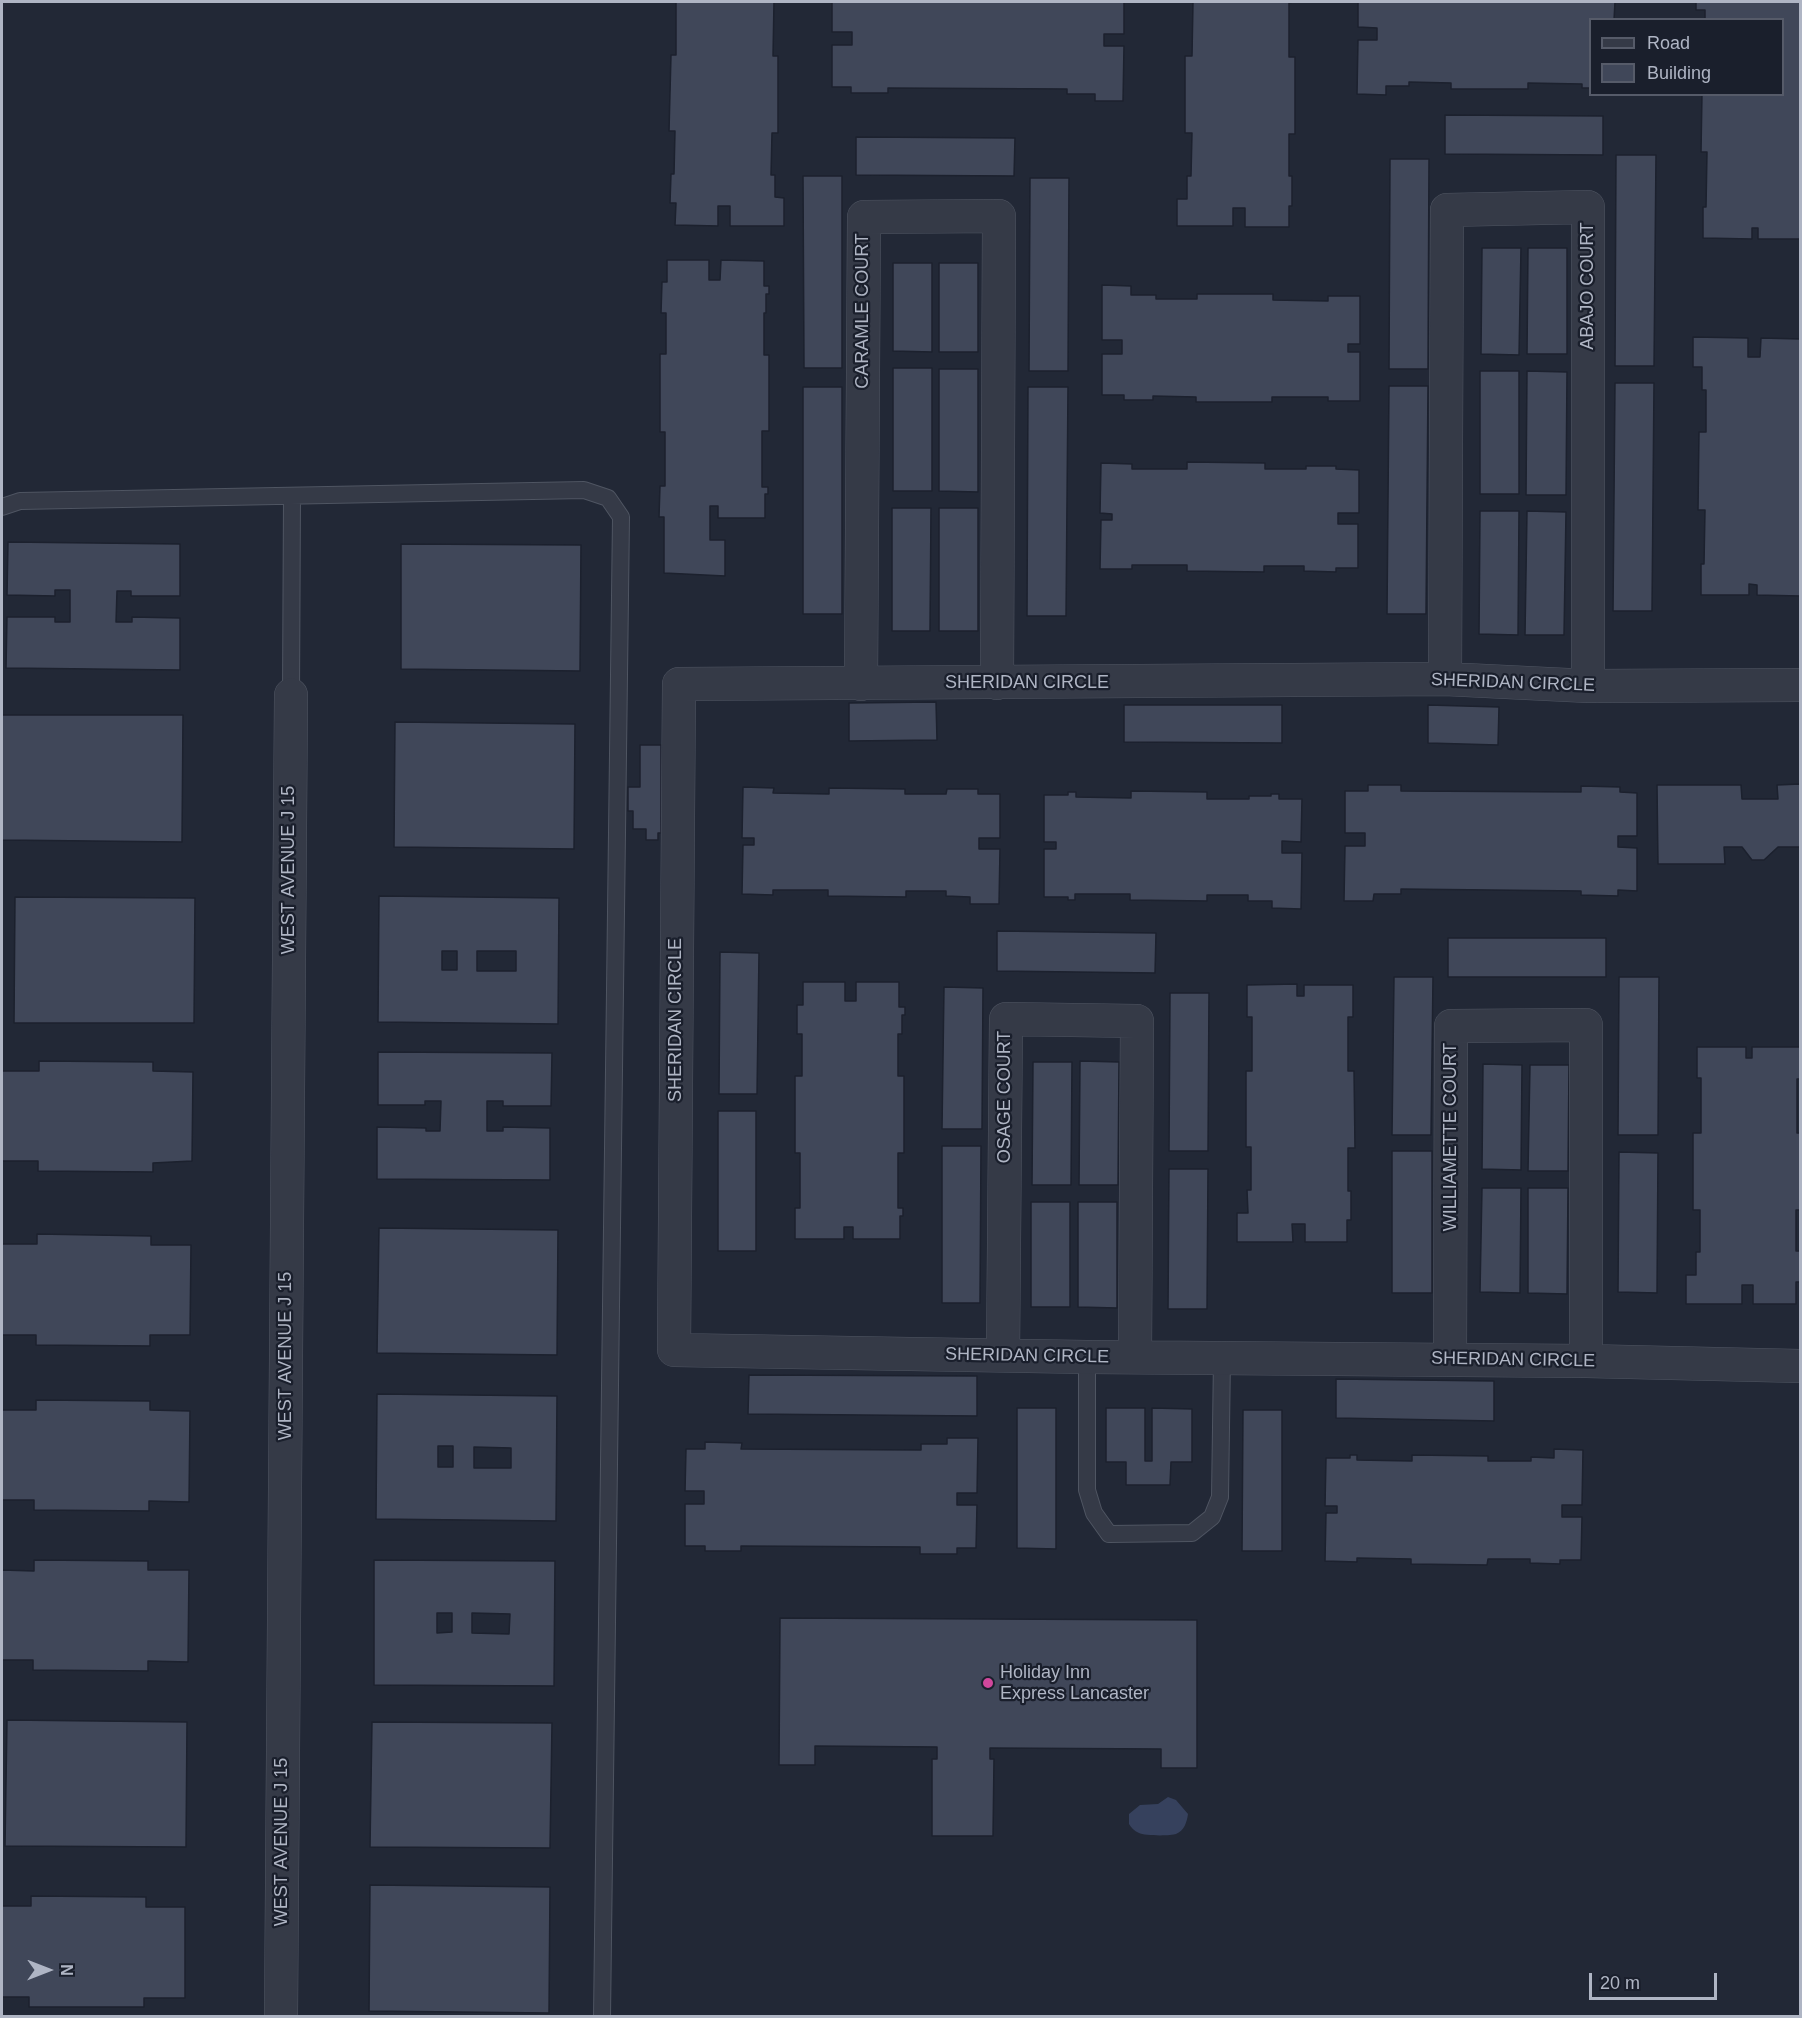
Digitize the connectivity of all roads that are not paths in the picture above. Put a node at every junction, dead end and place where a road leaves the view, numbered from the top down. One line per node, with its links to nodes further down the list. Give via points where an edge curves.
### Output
1 (292, 496): 2 (lane, via 20,501); 8 (lane); 17 (lane, via 584,490 608,498 621,517)
2 (2, 507)
3 (1445, 679): 4 (street, SHERIDAN CIRCLE); 7 (street, SHERIDAN CIRCLE); 7 (street, ABAJO COURT, via 1447,210 1588,207)
4 (997, 683): 5 (street, SHERIDAN CIRCLE); 5 (street, CARAMLE COURT, via 999,216 988,216 864,217)
5 (861, 684): 9 (street, SHERIDAN CIRCLE, via 679,684 674,1350)
6 (1800, 685): 7 (street, SHERIDAN CIRCLE)
7 (1588, 686)
8 (291, 695): 16 (street, WEST AVENUE J 15)
9 (1003, 1355): 10 (street, SHERIDAN CIRCLE); 11 (street, OSAGE COURT, via 1006,1019 1137,1021)
10 (1088, 1357): 11 (street, SHERIDAN CIRCLE); 12 (lane, via 1088,1490 1094,1513 1109,1534 1192,1533 1212,1517 1220,1497)
11 (1135, 1357): 12 (street, SHERIDAN CIRCLE)
12 (1222, 1358): 13 (street, SHERIDAN CIRCLE)
13 (1450, 1359): 14 (street, SHERIDAN CIRCLE); 14 (street, WILLIAMETTE COURT, via 1451,1026 1586,1025)
14 (1586, 1361): 15 (street, SHERIDAN CIRCLE)
15 (1800, 1366)
16 (281, 2016)
17 (602, 2016)

